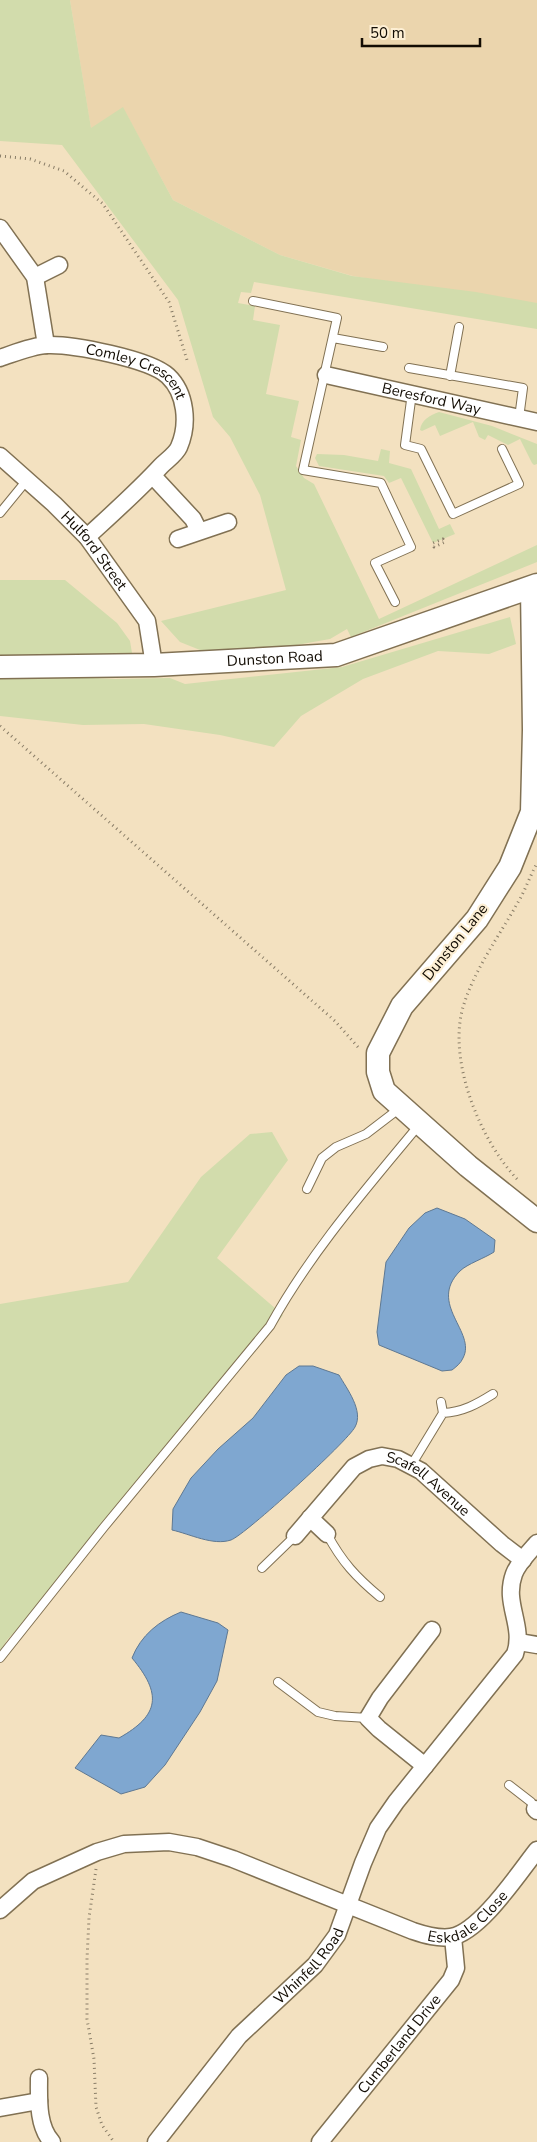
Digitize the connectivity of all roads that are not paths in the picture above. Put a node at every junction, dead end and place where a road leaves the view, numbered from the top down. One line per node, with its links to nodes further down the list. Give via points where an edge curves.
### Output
1 (0, 228): 3 (street)
2 (59, 265): 3 (street)
3 (35, 277): 7 (street)
4 (253, 301): 6 (lane, via 337,318)
5 (459, 327): 12 (lane)
6 (333, 338): 8 (lane); 11 (lane)
7 (46, 345): 9 (street, Comley Crescent); 18 (street, Comley Crescent, via 114,355 156,368 168,376 178,390 184,408 184,426 179,448)
8 (383, 347)
9 (0, 358)
10 (409, 368): 12 (lane)
11 (326, 375): 13 (street, Beresford Way); 26 (lane, via 303,470 381,483 411,546 375,563)
12 (450, 376): 14 (lane, via 523,388)
13 (412, 393): 14 (street, Beresford Way); 16 (lane, via 405,445 421,449 453,514 518,484)
14 (519, 418): 15 (street, Beresford Way)
15 (537, 422)
16 (502, 449)
17 (0, 456): 19 (street, Hulford Street)
18 (152, 476): 22 (street, via 193,519); 23 (street, Comley Crescent)
19 (27, 480): 20 (lane); 23 (street, Hulford Street)
20 (0, 513)
21 (228, 522): 22 (street)
22 (198, 531): 24 (street)
23 (87, 538): 27 (street, Hulford Street, via 147,621)
24 (178, 539)
25 (535, 586): 27 (street, Dunston Road, via 336,655); 29 (street, Dunston Lane, via 532,812 510,867 477,919 402,1006 378,1053 378,1072 384,1091)
26 (395, 602)
27 (154, 666): 28 (street, Dunston Road)
28 (0, 667)
29 (402, 1107): 30 (street); 31 (lane, via 366,1134 336,1147 322,1158)
30 (421, 1124): 32 (street); 47 (lane, via 345,1215 286,1296 270,1326)
31 (306, 1189)
32 (537, 1221)
33 (493, 1394): 35 (lane, via 471,1408)
34 (441, 1402): 35 (lane)
35 (443, 1413): 36 (lane)
36 (412, 1464): 37 (street, Scafell Avenue, via 382,1456 369,1459 354,1467); 41 (street, Scafell Avenue)
37 (310, 1518): 38 (street); 39 (street, Scafell Avenue)
38 (328, 1534): 43 (lane, via 352,1573)
39 (295, 1536): 42 (lane)
40 (537, 1543): 41 (street)
41 (523, 1560): 45 (street, via 514,1573 510,1588)
42 (262, 1568)
43 (380, 1597)
44 (432, 1630): 49 (street)
45 (519, 1642): 46 (street); 50 (street, Whinfell Road, via 510,1662)
46 (537, 1645)
47 (0, 1658)
48 (278, 1682): 49 (lane, via 318,1712)
49 (368, 1718): 50 (street)
50 (425, 1766): 54 (street, Whinfell Road, via 378,1828)
51 (509, 1785): 52 (lane)
52 (536, 1810)
53 (537, 1850): 56 (street, Eskdale Close, via 484,1917)
54 (349, 1905): 55 (street, Eskdale Close, via 197,1847 150,1842 124,1844 97,1852 33,1881); 56 (street, Eskdale Close, via 412,1931); 61 (street, Whinfell Road, via 337,1935 315,1965 239,2036)
55 (0, 1910)
56 (453, 1937): 62 (street, Cumberland Drive, via 456,1968 451,1980)
57 (39, 2078): 58 (street)
58 (39, 2101): 59 (street); 60 (street, via 46,2136)
59 (0, 2108)
60 (52, 2142)
61 (156, 2142)
62 (320, 2142)

